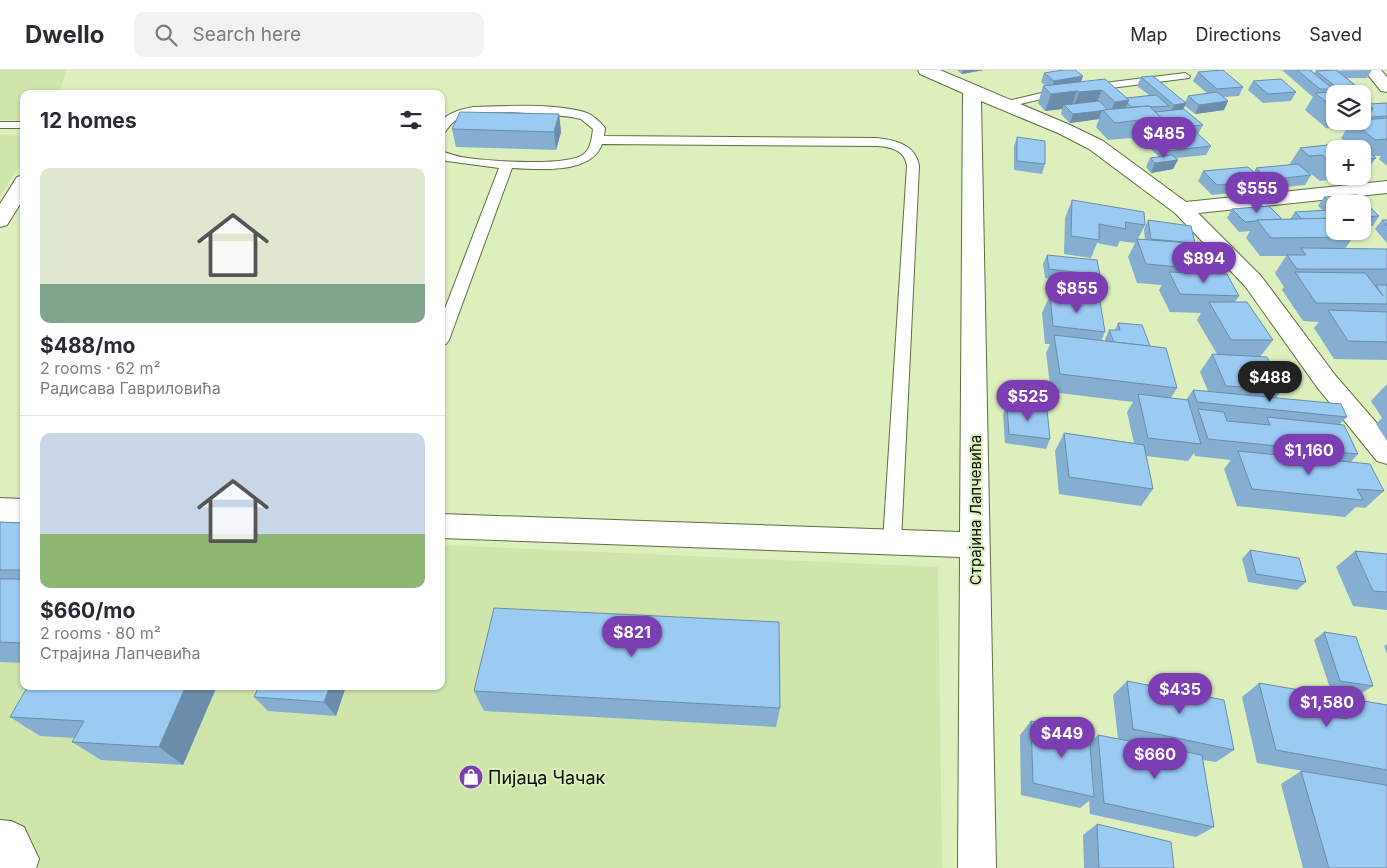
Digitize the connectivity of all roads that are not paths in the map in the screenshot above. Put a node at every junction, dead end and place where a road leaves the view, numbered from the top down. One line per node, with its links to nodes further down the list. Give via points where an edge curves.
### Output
1 (926, 70): 5 (street)
2 (1372, 70): 4 (street)
3 (1185, 76): 6 (lane, via 1060,92)
4 (1387, 87)
5 (972, 91): 6 (street); 23 (street, Страјина Лапчевића)
6 (1007, 104): 15 (street, via 1096,145)
7 (445, 122): 10 (lane, via 471,111 570,113 593,122 599,128)
8 (0, 124): 9 (lane)
9 (20, 125)
10 (597, 140): 12 (lane, via 595,150 582,160 562,164); 22 (lane, via 877,142 896,145 910,154 913,166)
11 (445, 156): 12 (lane, via 460,161)
12 (507, 164): 17 (lane)
13 (1387, 187): 15 (street)
14 (20, 188): 16 (street)
15 (1182, 209): 18 (street, via 1253,281 1326,381)
16 (0, 221)
17 (445, 329)
18 (1387, 454)
19 (0, 510): 20 (street)
20 (20, 511)
21 (445, 526): 22 (street)
22 (892, 542): 23 (street)
23 (975, 545): 26 (street, Страјина Лапчевића)
24 (0, 839): 25 (street, via 11,840 20,859)
25 (16, 868)
26 (977, 868)

